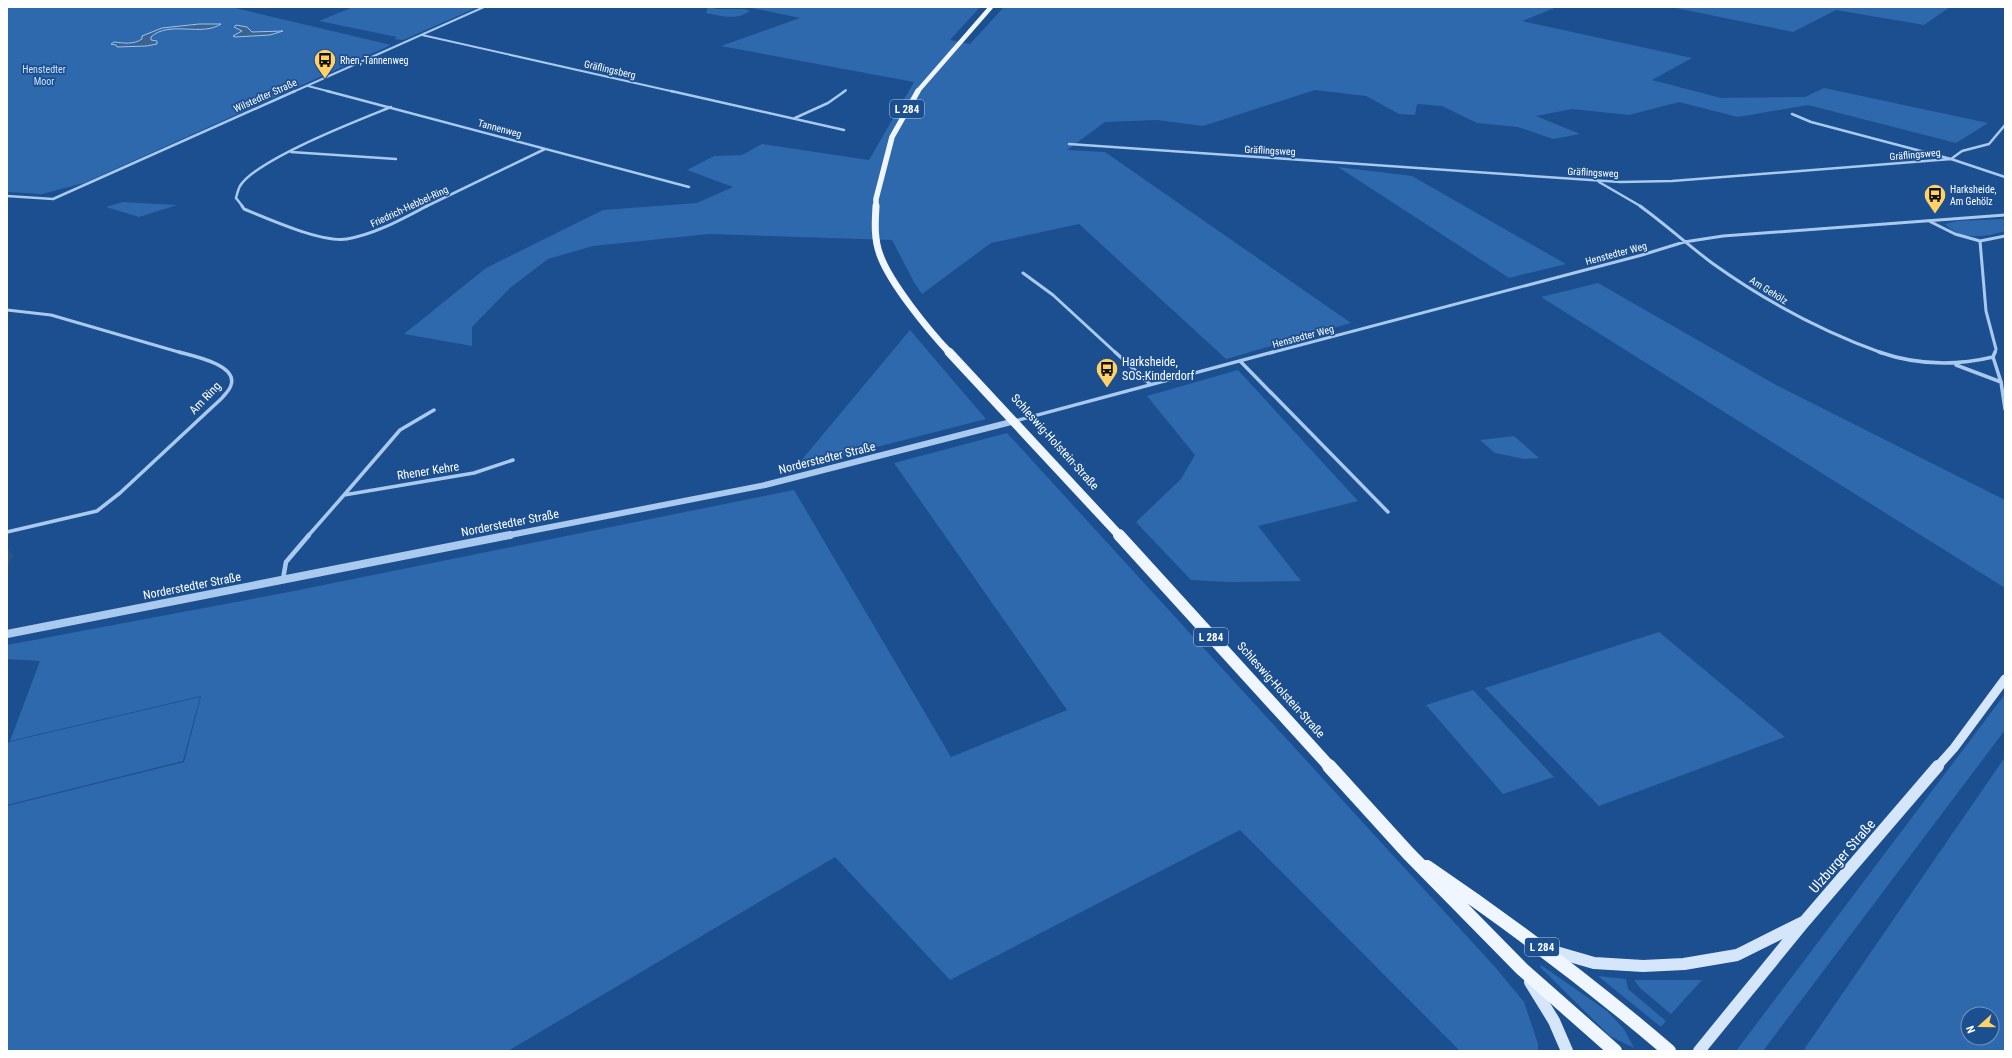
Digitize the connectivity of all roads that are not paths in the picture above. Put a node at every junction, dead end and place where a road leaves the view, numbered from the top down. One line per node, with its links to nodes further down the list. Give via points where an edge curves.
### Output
1 (484, 7): 3 (street, Wilstedter Straße)
2 (991, 7): 34 (main road, Schleswig-Holstein-Straße / L 284, via 924,83 892,137 876,199 875,236 880,256 896,284 936,338)
3 (422, 34): 4 (street, Wilstedter Straße); 8 (street, Gräflingsberg)
4 (307, 86): 6 (street, Tannenweg); 19 (street, Wilstedter Straße, via 53,199)
5 (846, 90): 8 (street, via 828,103)
6 (391, 107): 12 (street, Tannenweg); 13 (street, Friedrich-Hebbel-Ring)
7 (1792, 114): 15 (street, Gräflingsweg, via 1811,122)
8 (794, 118): 10 (street, Gräflingsberg)
9 (2005, 125): 15 (street, via 1989,144 1962,151)
10 (844, 130)
11 (1069, 144): 17 (street, Gräflingsweg)
12 (545, 149): 13 (street, Friedrich-Hebbel-Ring, via 381,229 346,239 318,236 278,223 244,209 236,198 239,186 251,174); 18 (street, Tannenweg)
13 (290, 152): 14 (street)
14 (396, 159)
15 (1951, 159): 16 (street); 17 (street, Gräflingsweg, via 1672,181)
16 (2005, 177)
17 (1597, 180): 24 (street, Am Gehölz, via 1645,210)
18 (689, 187)
19 (7, 196)
20 (2005, 216): 21 (street, Henstedter Weg)
21 (1928, 220): 23 (street, via 1955,234); 24 (street, Henstedter Weg, via 1800,229)
22 (2005, 236): 23 (street)
23 (1980, 241): 27 (street, via 1986,311 1996,349)
24 (1684, 242): 28 (street, Henstedter Weg, via 1642,256); 29 (street, Am Gehölz, via 1761,296 1842,338 1903,358)
25 (1023, 273): 31 (street, via 1053,295)
26 (7, 310): 38 (street, Am Ring, via 51,315 100,328 203,359 227,368 232,377 231,386 222,398 120,493 97,511)
27 (1993, 357): 29 (street, Am Gehölz); 30 (street)
28 (1240, 361): 31 (street, Henstedter Weg); 37 (street)
29 (1954, 364): 30 (street, Am Gehölz)
30 (2001, 382): 32 (street)
31 (1150, 384): 34 (street, Henstedter Weg)
32 (2005, 408)
33 (434, 410): 36 (street, via 400,430)
34 (1015, 422): 39 (street, Norderstedter Straße, via 765,485); 42 (main road, Schleswig-Holstein-Straße / L 284)
35 (514, 460): 36 (street, Rhener Kehre, via 474,474)
36 (344, 495): 39 (street, via 286,562)
37 (1388, 512)
38 (7, 532)
39 (283, 579): 40 (street, Norderstedter Straße)
40 (7, 634)
41 (2005, 679): 43 (main road, Ulzburger Straße, via 1954,748)
42 (1408, 853): 44 (main road, Schleswig-Holstein-Straße / L 284); 45 (main road, Schleswig-Holstein-Straße / L 284)
43 (1805, 921): 44 (main road, via 1737,955 1684,964 1594,964); 49 (main road, Ulzburger Straße)
44 (1544, 949): 48 (main road, Schleswig-Holstein-Straße / L 284)
45 (1522, 969): 46 (main road, via 1554,1021); 47 (main road, Schleswig-Holstein-Straße / L 284)
46 (1567, 1051)
47 (1615, 1051)
48 (1669, 1051)
49 (1699, 1051)

